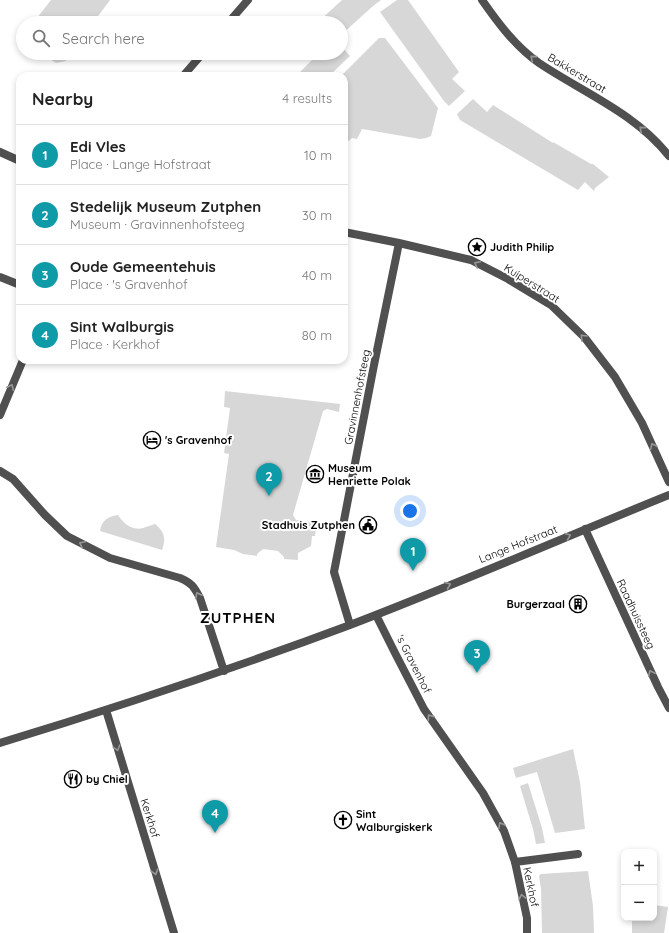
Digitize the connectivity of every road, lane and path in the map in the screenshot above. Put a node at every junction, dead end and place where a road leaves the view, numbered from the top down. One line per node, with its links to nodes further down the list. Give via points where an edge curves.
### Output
1 (248, 0): 3 (street)
2 (482, 0): 7 (street, Bakkerstraat, one-way to 2, via 643,129 613,107 538,62 518,45)
3 (234, 16)
4 (197, 60): 5 (street)
5 (186, 72)
6 (0, 152): 8 (street)
7 (669, 156)
8 (16, 159)
9 (348, 233): 10 (street, Kuiperstraat)
10 (400, 243): 16 (street, Kuiperstraat, one-way to 10, via 642,423 615,377 585,338 551,305 471,260); 20 (street, Gravinnenhofsteeg, via 334,572)
11 (0, 277): 12 (street)
12 (16, 283)
13 (21, 364): 14 (street, one-way to 13)
14 (0, 415)
15 (0, 471): 21 (street, one-way to 15, via 200,598 190,582 110,558 67,536 13,479)
16 (669, 482)
17 (669, 495): 18 (street, Lange Hofstraat)
18 (585, 529): 19 (street, Lange Hofstraat, one-way to 18); 22 (street, Raadhuissteeg, one-way to 18)
19 (376, 615): 20 (street); 26 (street, 's Gravenhof, one-way to 19, via 504,831 489,803 424,709)
20 (350, 625): 21 (street)
21 (224, 671): 23 (street)
22 (669, 708)
23 (106, 710): 24 (street); 27 (street, Kerkhof, one-way to 27)
24 (0, 743)
25 (578, 854): 26 (street, Kerkhof)
26 (515, 862): 28 (street, Kerkhof, one-way to 26)
27 (174, 933)
28 (527, 933)

